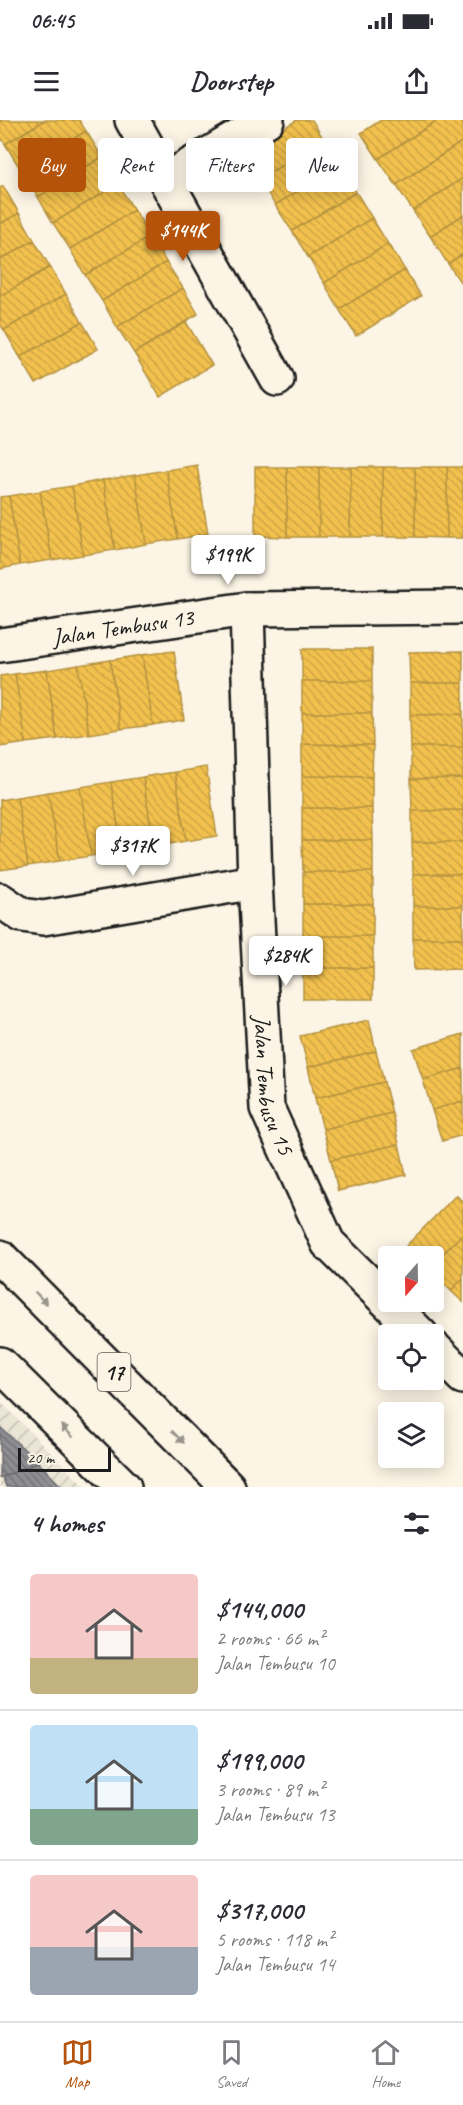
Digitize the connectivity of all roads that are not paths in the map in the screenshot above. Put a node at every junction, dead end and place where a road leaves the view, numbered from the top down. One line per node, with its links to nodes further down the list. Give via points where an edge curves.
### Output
1 (132, 120): 3 (main road)
2 (267, 120): 4 (main road)
3 (143, 138)
4 (174, 175)
5 (174, 192): 6 (main road)
6 (277, 379)
7 (463, 607): 8 (main road, Jalan Tembusu 13)
8 (247, 609): 9 (main road, Jalan Tembusu 13); 10 (main road, Jalan Tembusu 15)
9 (0, 645)
10 (255, 882): 11 (main road, via 43,918 22,915); 13 (main road, Jalan Tembusu 15, via 267,1108 328,1242)
11 (0, 900)
12 (0, 1257): 18 (main road, 17, one-way to 18)
13 (410, 1324)
14 (444, 1358): 16 (main road)
15 (0, 1364): 17 (main road, one-way to 15)
16 (463, 1377)
17 (124, 1487)
18 (228, 1487)

